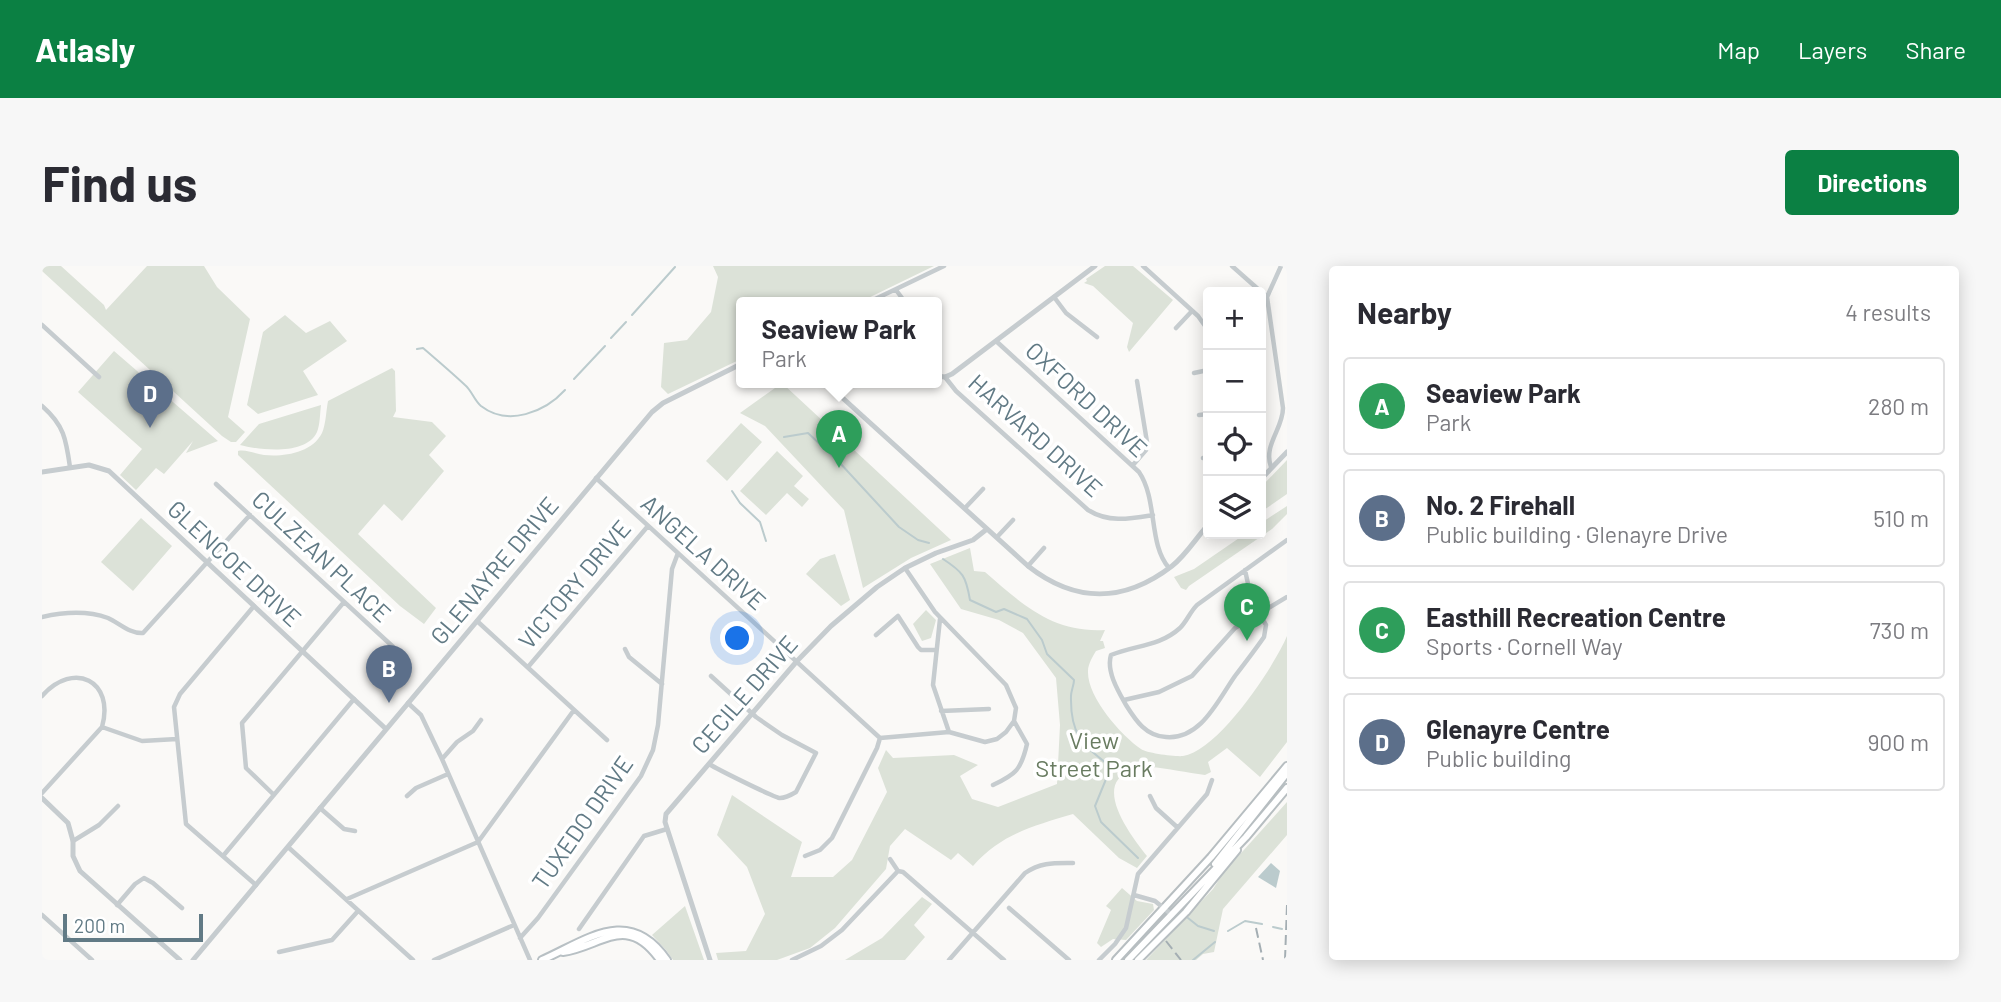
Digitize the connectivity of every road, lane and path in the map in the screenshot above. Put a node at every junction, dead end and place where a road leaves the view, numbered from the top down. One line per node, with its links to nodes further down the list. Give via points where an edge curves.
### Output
1 (944, 266): 7 (street)
2 (1095, 266): 10 (street)
3 (1143, 266): 12 (street)
4 (1232, 266): 6 (street)
5 (1282, 266): 11 (street)
6 (1255, 287)
7 (896, 290): 8 (street); 9 (street)
8 (880, 297)
9 (901, 297)
10 (1054, 297): 16 (street, via 1066,313); 17 (street)
11 (1266, 297): 32 (street, via 1283,408 1270,447)
12 (1193, 311): 13 (street); 15 (street)
13 (1203, 324)
14 (42, 325): 21 (street)
15 (1176, 328)
16 (1097, 337)
17 (996, 341): 23 (street); 30 (street, OXFORD DRIVE)
18 (736, 367): 35 (street, GLENAYRE DRIVE, via 657,407)
19 (1203, 371): 20 (street)
20 (1194, 373)
21 (99, 377)
22 (942, 377): 23 (street, HARVARD DRIVE)
23 (946, 377): 39 (street, HARVARD DRIVE, via 1088,510 1121,520)
24 (1138, 381): 30 (street, via 1147,446)
25 (832, 388): 38 (street)
26 (42, 406): 31 (street, via 64,432)
27 (1199, 415): 28 (street)
28 (1203, 415)
29 (1287, 452): 32 (street)
30 (1133, 466): 39 (street, OXFORD DRIVE, via 1145,482)
31 (70, 467): 33 (street, GLENCOE DRIVE); 49 (street, GLENCOE DRIVE, via 89,465 108,471)
32 (1271, 467): 34 (street)
33 (42, 472)
34 (1264, 476)
35 (596, 478): 42 (street, ANGELA DRIVE); 60 (street, GLENAYRE DRIVE)
36 (216, 484): 40 (street, CULZEAN PLACE)
37 (983, 489): 38 (street)
38 (965, 508): 43 (street)
39 (1153, 514): 52 (street, OXFORD DRIVE, via 1162,558)
40 (250, 515): 49 (street); 55 (street, CULZEAN PLACE)
41 (1013, 520): 45 (street)
42 (648, 526): 48 (street, ANGELA DRIVE); 67 (street, VICTORY DRIVE)
43 (987, 528): 45 (street); 51 (street, CECILE DRIVE, via 973,540)
44 (1203, 531): 52 (street)
45 (997, 537): 50 (street)
46 (1287, 540): 53 (street)
47 (1044, 548): 50 (street)
48 (678, 553): 66 (street, ANGELA DRIVE); 69 (street, TUXEDO DRIVE, via 672,569)
49 (207, 562): 56 (street, GLENCOE DRIVE); 58 (street, via 143,633 83,613)
50 (1028, 566): 52 (street, via 1055,584 1101,594 1145,583)
51 (905, 568): 59 (street); 66 (street, CECILE DRIVE, via 842,617)
52 (1169, 568)
53 (1244, 570): 57 (street); 72 (street, via 1197,605 1171,635 1112,654 1110,666)
54 (1287, 597): 57 (street)
55 (344, 602): 63 (street); 65 (street, CULZEAN PLACE)
56 (254, 606): 63 (street, GLENCOE DRIVE); 84 (street, via 178,696 174,707)
57 (1259, 612): 72 (street, via 1235,628 1192,676 1159,692); 72 (street, via 1266,625 1264,637 1191,732 1154,736)
58 (42, 617)
59 (940, 618): 64 (street); 79 (street, via 1006,685 1016,708)
60 (477, 621): 67 (street); 73 (street, GLENAYRE DRIVE)
61 (876, 635): 64 (street, via 898,616 921,650)
62 (625, 649): 69 (street)
63 (302, 650): 71 (street, GLENCOE DRIVE); 94 (street, via 241,725 246,768)
64 (935, 650): 76 (street, via 933,685)
65 (402, 655)
66 (797, 662): 77 (street, CECILE DRIVE); 83 (street, ANGELA DRIVE)
67 (528, 667): 74 (street)
68 (711, 676): 77 (street)
69 (662, 684): 126 (street, TUXEDO DRIVE, via 653,750 641,776)
70 (42, 696): 80 (street, via 62,679 84,679 102,695)
71 (354, 699): 81 (street, GLENCOE DRIVE); 94 (street)
72 (1124, 701)
73 (408, 704): 81 (street, GLENAYRE DRIVE); 86 (street, via 421,715)
74 (574, 709): 85 (street); 105 (street)
75 (989, 709): 76 (street)
76 (942, 711): 82 (street)
77 (753, 714): 87 (street, CECILE DRIVE); 87 (street, via 816,753 796,792 774,797)
78 (481, 720): 86 (street)
79 (1014, 720): 82 (street, via 997,739 985,742); 92 (street, via 1027,744 1023,759 1017,772)
80 (102, 727): 84 (street, via 142,741); 95 (street)
81 (386, 729): 99 (street, GLENAYRE DRIVE)
82 (949, 732): 83 (street)
83 (880, 738): 108 (street, via 832,838)
84 (177, 739): 107 (street, via 186,824)
85 (607, 740)
86 (442, 759): 90 (street)
87 (709, 764): 101 (street, CECILE DRIVE, via 668,811)
88 (1287, 766): 119 (main road)
89 (1287, 773): 112 (main road)
90 (448, 774): 96 (street); 105 (street)
91 (1212, 780): 100 (street, via 1207,794)
92 (993, 785)
93 (1287, 788): 103 (main road)
94 (274, 795): 107 (street)
95 (42, 796): 104 (street, via 68,823)
96 (407, 796)
97 (1150, 796): 100 (street)
98 (118, 806): 104 (street)
99 (320, 808): 102 (street, via 344,829); 106 (street, GLENAYRE DRIVE)
100 (1177, 827): 114 (street, via 1138,874)
101 (667, 829): 124 (street, via 644,836); 138 (street)
102 (355, 831)
103 (1246, 837): 112 (main road); 146 (main road, via 1192,904)
104 (73, 841): 116 (street, via 80,871)
105 (478, 842): 115 (street); 123 (street)
106 (288, 847): 113 (street, GLENAYRE DRIVE); 115 (street)
107 (223, 856): 113 (street)
108 (805, 856)
109 (890, 859): 111 (street)
110 (1073, 863): 125 (street, via 1049,862 1025,873)
111 (898, 872): 125 (street, via 904,872); 139 (street, via 842,930)
112 (1209, 875): 122 (main road)
113 (256, 885): 131 (street, GLENAYRE DRIVE)
114 (1133, 895): 119 (street, via 1149,898); 143 (street, via 1126,928)
115 (346, 899): 120 (street)
116 (117, 905): 117 (street, via 144,878); 130 (street)
117 (182, 908)
118 (1009, 908): 142 (street)
119 (1165, 909): 122 (street); 144 (main road)
120 (358, 911): 128 (street, via 332,940); 132 (street)
121 (42, 915): 129 (street)
122 (1172, 915): 145 (main road)
123 (514, 925): 126 (street); 133 (street)
124 (579, 929)
125 (973, 932): 140 (street); 141 (street)
126 (520, 938): 134 (street)
127 (561, 952): 135 (main road); 136 (main road, via 620,935 646,945); 137 (main road, via 598,933 622,930 645,938)
128 (279, 953)
129 (92, 960)
130 (180, 960)
131 (193, 960)
132 (413, 960)
133 (434, 960)
134 (530, 960)
135 (542, 960)
136 (660, 960)
137 (667, 960)
138 (710, 960)
139 (792, 960)
140 (949, 960)
141 (1004, 960)
142 (1069, 960)
143 (1099, 960)
144 (1116, 960)
145 (1128, 960)
146 (1138, 960)

